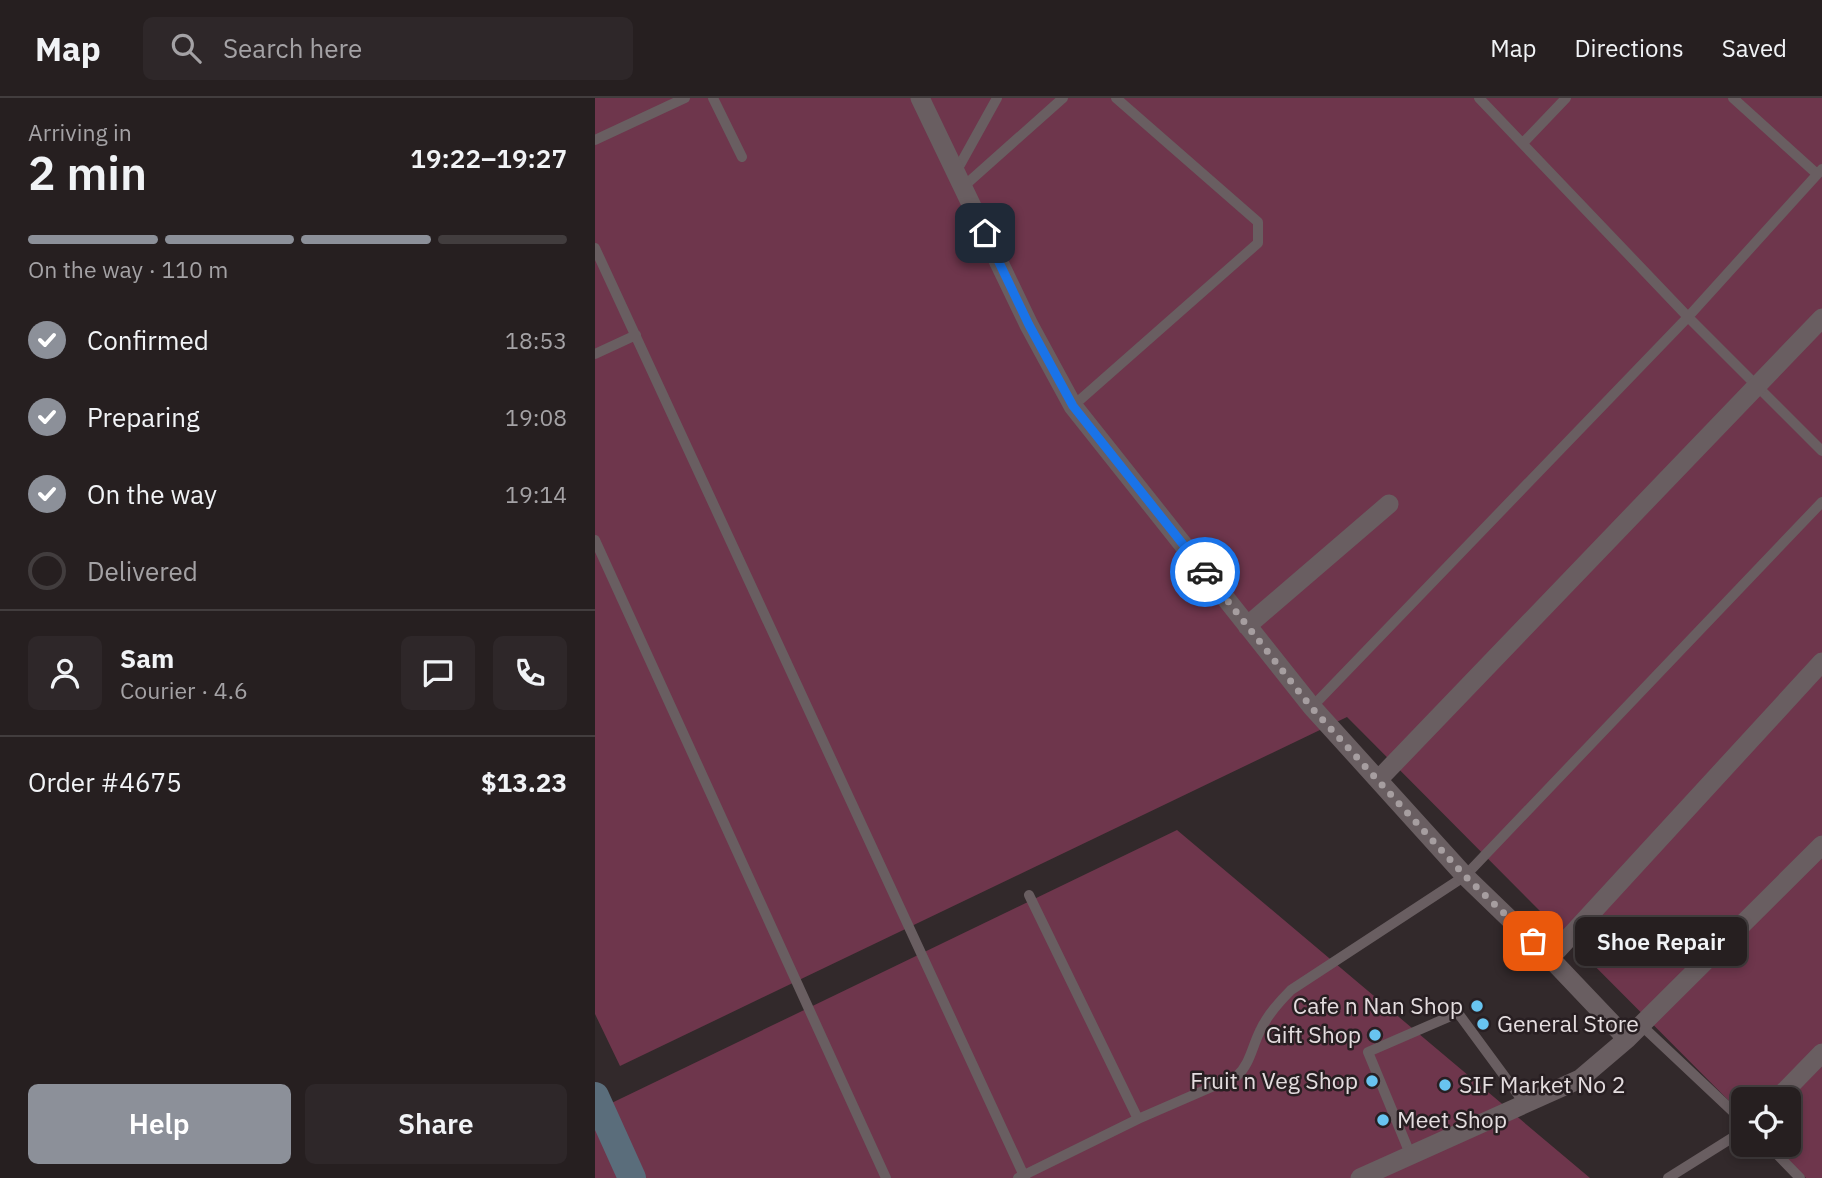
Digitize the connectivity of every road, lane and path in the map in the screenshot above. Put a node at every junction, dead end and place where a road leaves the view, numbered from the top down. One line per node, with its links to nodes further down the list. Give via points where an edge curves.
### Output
1 (685, 98): 10 (lane)
2 (713, 98): 12 (lane)
3 (920, 98): 14 (street)
4 (997, 98): 14 (lane)
5 (1063, 98): 14 (lane)
6 (1116, 98): 21 (lane, via 1258,222 1258,243)
7 (1479, 98): 11 (lane)
8 (1566, 98): 11 (lane)
9 (1733, 98): 13 (lane)
10 (595, 139)
11 (1523, 144): 16 (lane)
12 (742, 158)
13 (1819, 172): 16 (lane)
14 (959, 180): 21 (street)
15 (595, 248): 18 (lane)
16 (1688, 317): 20 (lane); 28 (lane)
17 (1822, 318): 20 (street)
18 (636, 335): 19 (lane); 44 (lane)
19 (595, 354)
20 (1757, 385): 22 (lane); 29 (street)
21 (1073, 406): 26 (street)
22 (1822, 451)
23 (1822, 502): 31 (lane)
24 (1389, 504): 26 (street)
25 (595, 540): 46 (lane)
26 (1247, 626): 28 (street)
27 (1822, 662): 33 (street)
28 (1311, 707): 29 (street)
29 (1379, 779): 31 (street)
30 (1822, 845): 34 (street)
31 (1465, 876): 33 (street); 40 (lane, via 1291,990 1260,1029 1245,1068 1237,1076)
32 (1028, 895): 40 (lane)
33 (1549, 958): 34 (street)
34 (1634, 1032): 38 (street, via 1580,1079); 39 (lane)
35 (1822, 1053): 36 (street)
36 (1789, 1087)
37 (595, 1096): 45 (street)
38 (1525, 1104): 42 (street); 42 (lane, via 1458,1013 1368,1052)
39 (1731, 1112)
40 (1138, 1119): 44 (lane)
41 (1731, 1139): 48 (lane)
42 (1411, 1156): 47 (street)
43 (1779, 1157): 49 (lane)
44 (1022, 1177)
45 (632, 1178)
46 (886, 1178)
47 (1360, 1178)
48 (1668, 1178)
49 (1800, 1178)

